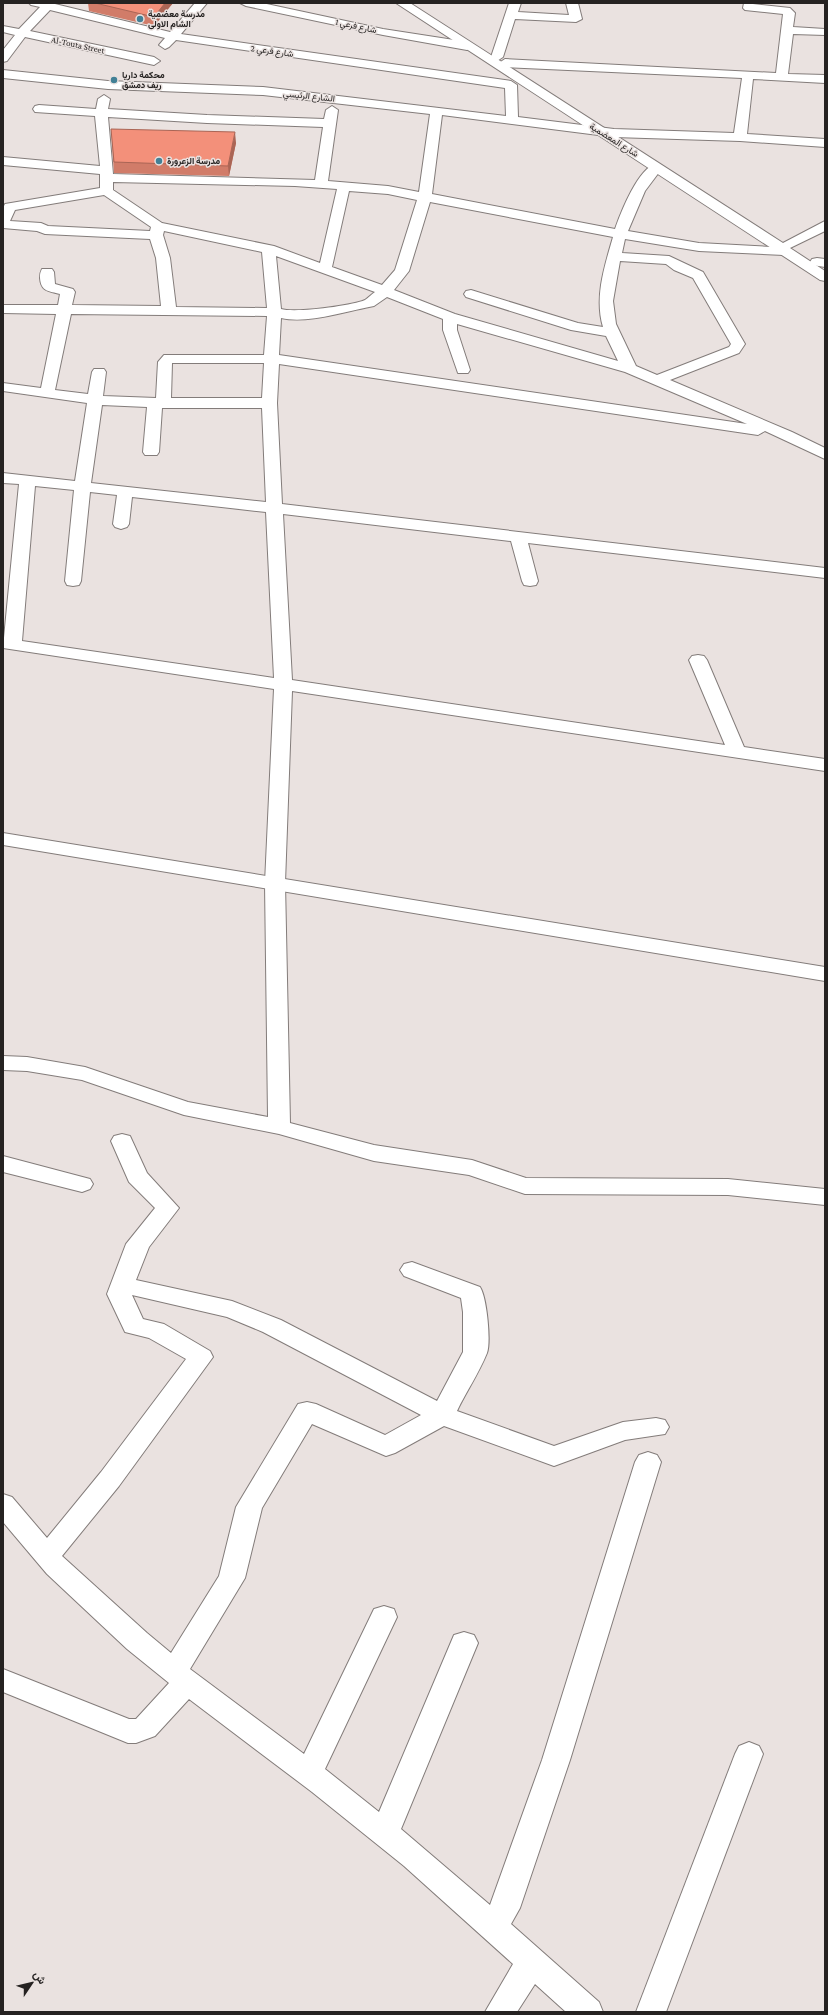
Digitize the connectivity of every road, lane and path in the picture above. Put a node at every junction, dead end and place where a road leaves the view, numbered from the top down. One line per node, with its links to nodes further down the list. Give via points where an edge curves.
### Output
1 (35, 3): 10 (street, شارع فرعي 2)
2 (201, 3): 17 (street)
3 (246, 3): 11 (street, شارع فرعي 1)
4 (292, 3): 11 (street)
5 (402, 3): 18 (main road, شارع المعضمية)
6 (411, 3): 20 (main road, شارع المعضمية)
7 (515, 3): 12 (street)
8 (572, 3): 12 (street, via 576,19)
9 (750, 3): 14 (street, via 749,8 786,10 789,13)
10 (50, 4): 16 (street); 17 (street, شارع فرعي 2)
11 (283, 11): 18 (street, شارع فرعي 1)
12 (510, 15): 20 (street)
13 (3, 29): 16 (street, Al-Touta Street)
14 (787, 30): 15 (street); 24 (street)
15 (825, 32)
16 (22, 33): 19 (street); 21 (street, Al-Touta Street)
17 (172, 36): 21 (street); 32 (street, شارع فرعي 2, via 511,85)
18 (467, 46): 34 (main road, شارع المعضمية)
19 (3, 58)
20 (501, 60): 23 (street); 35 (main road, شارع المعضمية)
21 (154, 61): 25 (street)
22 (3, 74): 27 (street, الشارع الرئيسي)
23 (748, 75): 24 (street); 36 (street)
24 (782, 77): 26 (street)
25 (141, 78): 27 (street, الشارع الرئيسي); 28 (street, الشارع الرئيسي)
26 (825, 79)
27 (108, 85): 30 (street)
28 (333, 98): 31 (street, الشارع الرئيسي); 33 (street)
29 (39, 109): 30 (street)
30 (100, 112): 33 (street); 40 (street)
31 (436, 112): 32 (street, الشارع الرئيسي); 43 (street)
32 (512, 120): 34 (street, الشارع الرئيسي)
33 (330, 123): 41 (street)
34 (598, 130): 35 (street, الشارع الرئيسي); 39 (main road, شارع المعضمية)
35 (614, 133): 36 (street, الشارع الرئيسي); 39 (main road, شارع المعضمية)
36 (740, 137): 37 (street, الشارع الرئيسي)
37 (825, 143)
38 (3, 161): 40 (street)
39 (653, 162): 49 (street); 50 (main road, شارع المعضمية)
40 (107, 180): 41 (street); 44 (street); 48 (street)
41 (321, 184): 42 (street)
42 (344, 186): 43 (street); 54 (street)
43 (424, 196): 49 (street); 57 (street, via 402,271)
44 (6, 206): 45 (street)
45 (3, 221)
46 (3, 224): 48 (street, via 41,227 46,230)
47 (825, 225): 50 (main road)
48 (157, 231): 51 (street); 61 (street)
49 (619, 234): 50 (street, via 699,247); 52 (street)
50 (786, 247): 53 (main road, شارع المعضمية); 56 (main road, شارع المعضمية)
51 (269, 249): 54 (street); 62 (street)
52 (613, 257): 64 (street, via 605,305); 69 (street, via 669,260 698,275 738,344 734,350)
53 (822, 264)
54 (324, 269): 57 (street)
55 (47, 272): 60 (street, via 48,286 68,292)
56 (825, 277)
57 (384, 291): 62 (street, via 369,303 319,313 287,315); 63 (street)
58 (471, 294): 64 (street, via 576,327)
59 (3, 309): 60 (street)
60 (64, 309): 61 (street); 71 (street)
61 (169, 311): 62 (street)
62 (274, 312): 65 (street)
63 (450, 317): 66 (street); 67 (street, via 450,330)
64 (610, 332): 66 (street)
65 (273, 359): 73 (street, via 169,358 165,362); 74 (street); 75 (street)
66 (630, 369): 69 (street)
67 (463, 370)
68 (99, 372): 72 (street)
69 (657, 380): 75 (street)
70 (3, 387): 71 (street)
71 (47, 393): 72 (street)
72 (96, 400): 73 (street); 81 (street)
73 (159, 403): 74 (street); 77 (street)
74 (269, 403): 83 (street)
75 (788, 435): 76 (street); 78 (street)
76 (825, 442)
77 (151, 452)
78 (825, 454)
79 (3, 478): 80 (street)
80 (27, 482): 81 (street); 89 (street)
81 (82, 487): 82 (street); 87 (street)
82 (125, 492): 83 (street); 84 (street)
83 (274, 508): 85 (street); 91 (street)
84 (121, 524)
85 (518, 538): 86 (street); 88 (street)
86 (825, 573)
87 (73, 581)
88 (530, 581)
89 (8, 644): 91 (street)
90 (698, 660): 92 (street)
91 (283, 684): 92 (street); 95 (street)
92 (737, 752): 93 (street)
93 (825, 765)
94 (3, 839): 95 (main road)
95 (275, 883): 96 (main road); 98 (street)
96 (825, 974)
97 (3, 1063): 98 (street, via 27,1064 85,1074 184,1108)
98 (279, 1127): 102 (street, via 374,1153 472,1168 525,1186 728,1187)
99 (122, 1141): 104 (street, via 137,1177 168,1208 138,1244)
100 (3, 1164): 101 (street)
101 (82, 1184)
102 (825, 1197)
103 (412, 1270): 105 (street, via 472,1293 475,1352)
104 (123, 1285): 105 (street, via 232,1310 272,1326); 109 (street, via 119,1294 134,1326 155,1330 201,1357 110,1479)
105 (442, 1415): 106 (street, via 554,1456 623,1432); 112 (street, via 386,1446 307,1411 249,1507 232,1578)
106 (656, 1427)
107 (648, 1462): 117 (street, via 556,1760 505,1908)
108 (3, 1504): 109 (street)
109 (47, 1556): 112 (street, via 137,1641)
110 (384, 1617): 115 (street)
111 (464, 1643): 116 (street)
112 (181, 1677): 113 (street, via 145,1728 136,1731 128,1731); 115 (street)
113 (3, 1680)
114 (749, 1754): 121 (street)
115 (309, 1774): 116 (street)
116 (385, 1834): 117 (street)
117 (492, 1926): 118 (street)
118 (532, 1961): 119 (street); 120 (street)
119 (500, 2012)
120 (588, 2012)
121 (651, 2012)

